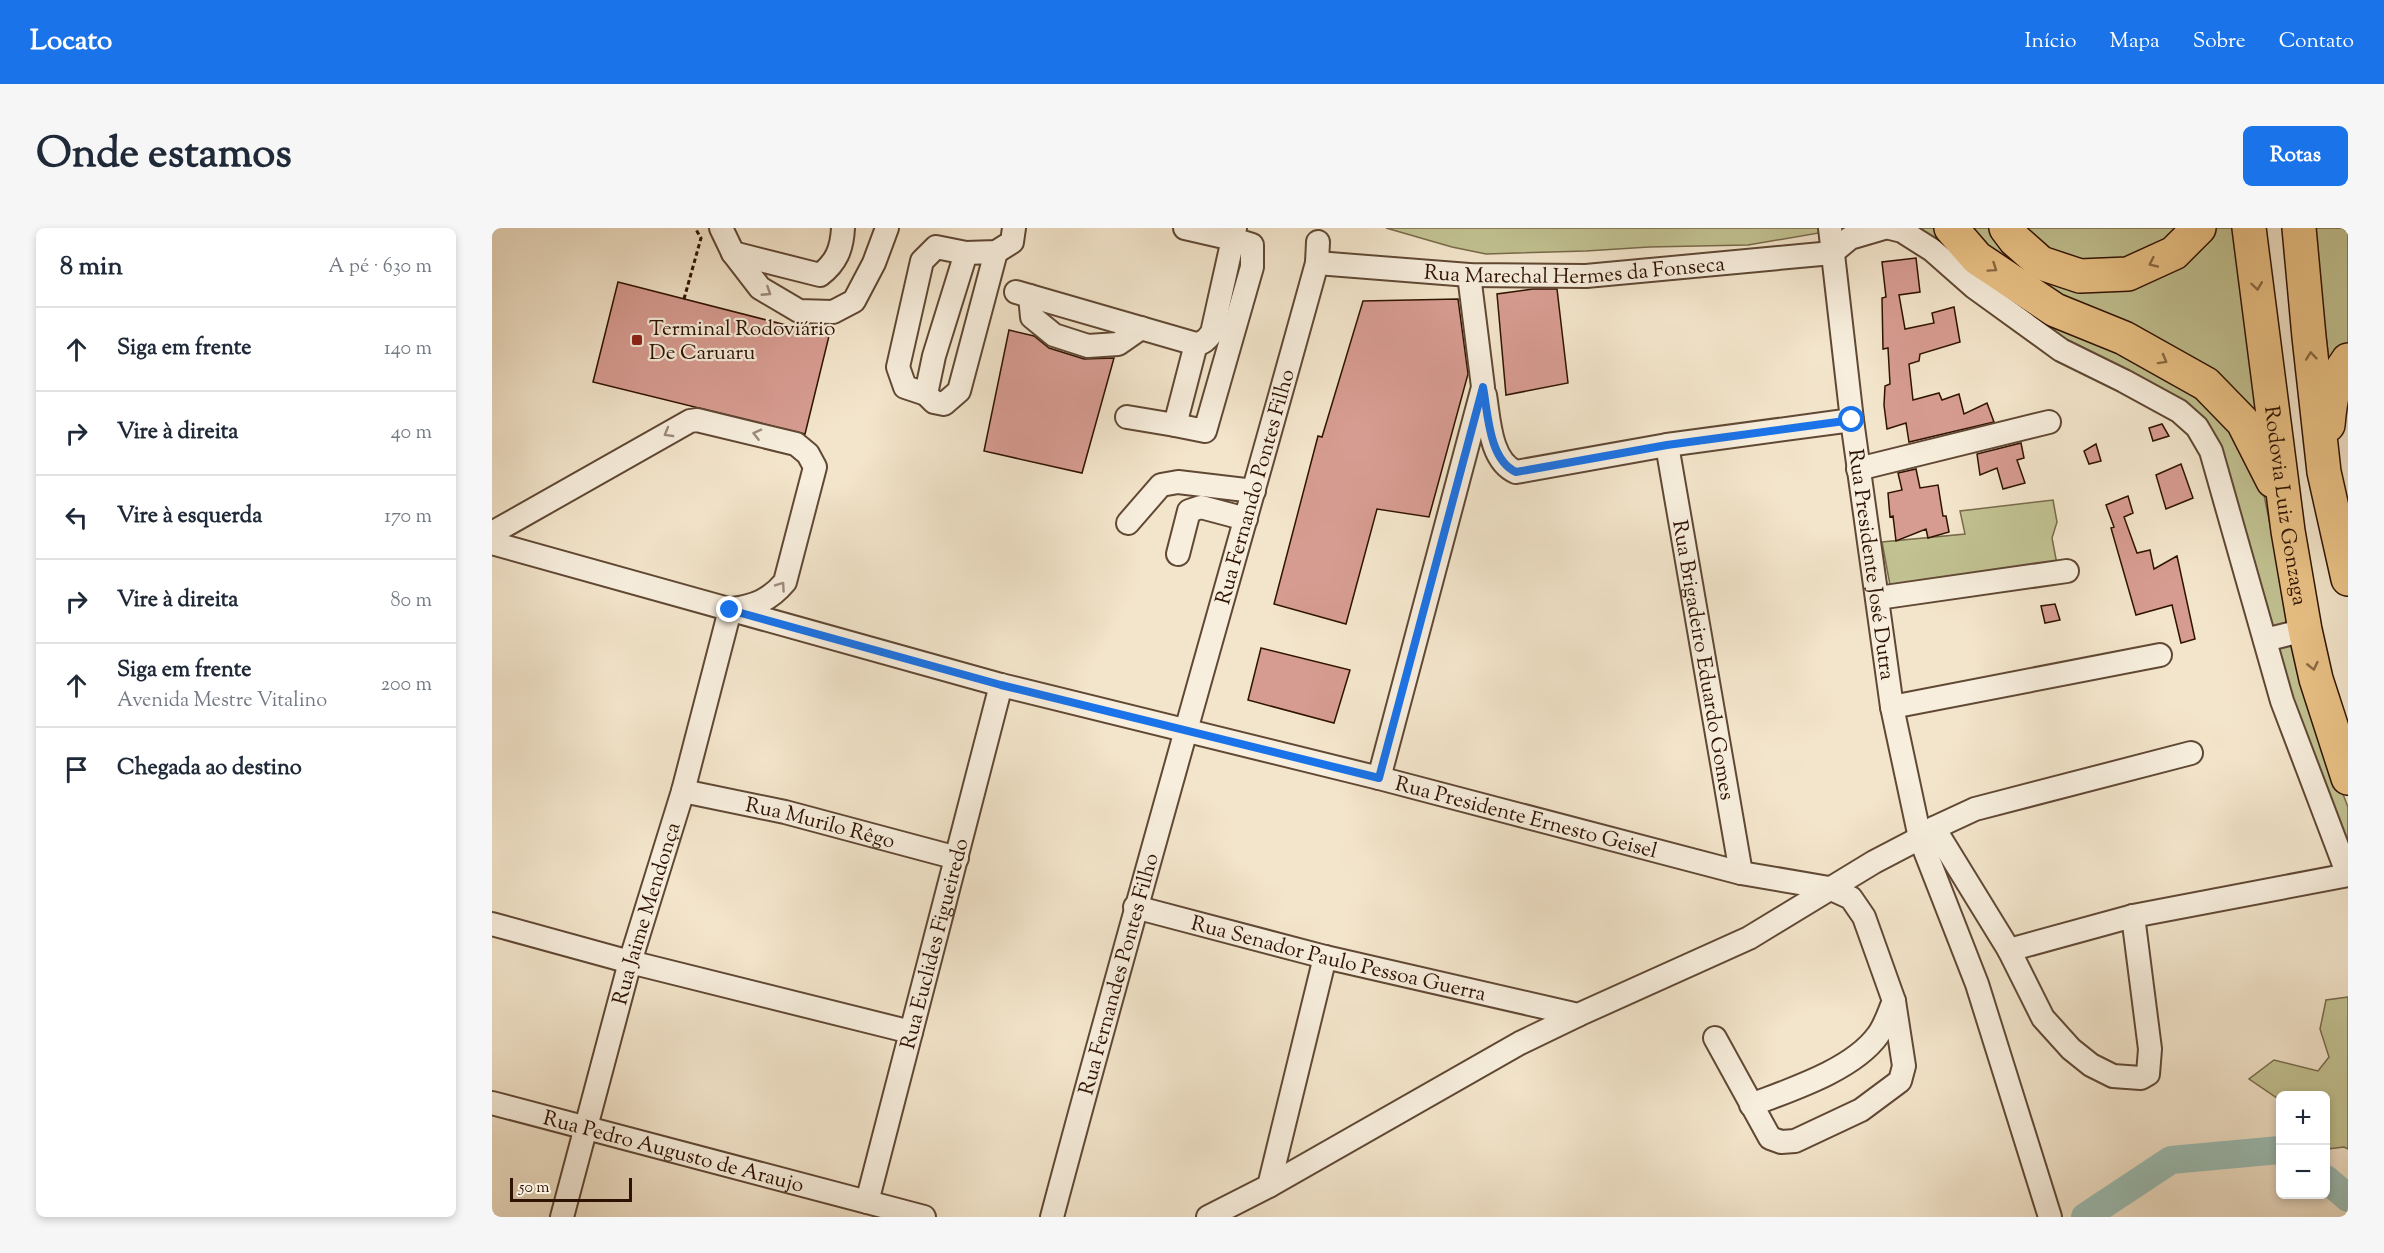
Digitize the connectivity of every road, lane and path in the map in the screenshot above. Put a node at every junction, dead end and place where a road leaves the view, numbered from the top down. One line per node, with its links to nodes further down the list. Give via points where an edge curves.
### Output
1 (695, 228): 22 (path, via 701,238)
2 (721, 228): 18 (street)
3 (843, 228): 18 (street, via 834,264 820,275)
4 (887, 228): 18 (street, one-way to 4, via 760,288 799,311 833,312 854,301)
5 (1014, 228): 17 (street, via 1012,242)
6 (1185, 228): 15 (street)
7 (1830, 228): 20 (street, Rua Presidente José Dutra)
8 (1884, 228): 20 (street, via 1850,238)
9 (1890, 228): 47 (street, via 1932,250 1974,287 2061,350 2179,411 2197,427 2211,451)
10 (1951, 228): 38 (highway, one-way to 38, via 1977,258 2055,310 2124,338 2206,384 2243,422 2272,475)
11 (2006, 228): 12 (highway, one-way to 11, via 2174,253 2128,274 2080,276 2041,263)
12 (2199, 228)
13 (2249, 228): 38 (highway, Rodovia Luiz Gonzaga, one-way to 38)
14 (2299, 228): 34 (highway, Rodovia Luiz Gonzaga, one-way to 14)
15 (1234, 233): 24 (street, via 1212,333); 31 (street, via 1252,245 1252,267 1205,430)
16 (1318, 240): 21 (street, Rua Marechal Hermes da Fonseca); 35 (street, Rua Fernando Pontes Filho)
17 (996, 252): 19 (street); 27 (street, via 959,391 944,405)
18 (734, 253)
19 (966, 253): 27 (street); 27 (street, via 936,248 922,261 898,367 905,387)
20 (1832, 253): 21 (street, Rua Marechal Hermes da Fonseca, via 1586,276); 29 (street, Rua Presidente José Dutra)
21 (1469, 275): 26 (street)
22 (684, 299)
23 (1141, 328): 23 (street, via 1023,294 1032,317 1054,335 1088,346 1118,344); 24 (street)
24 (1196, 344): 31 (street)
25 (2348, 360): 34 (highway, via 2330,398)
26 (1483, 387): 32 (street, via 1495,446 1502,462 1516,472); 53 (street)
27 (926, 394)
28 (1127, 417): 31 (street)
29 (1852, 420): 32 (street); 33 (street, Rua Presidente José Dutra)
30 (2049, 422): 33 (street)
31 (1175, 425)
32 (1667, 445): 58 (street, Rua Brigadeiro Eduardo Gomes)
33 (1858, 469): 44 (street, Rua Presidente José Dutra)
34 (2324, 472): 43 (highway, Rodovia Luiz Gonzaga)
35 (1254, 491): 36 (street, Rua Fernando Pontes Filho); 37 (street, via 1178,482 1161,485)
36 (1246, 519): 41 (street, via 1201,507 1189,511); 51 (street, Rua Fernando Pontes Filho)
37 (1128, 523)
38 (2288, 531): 46 (highway, Rodovia Luiz Gonzaga)
39 (492, 533): 45 (street, one-way to 39, via 756,605 774,596 785,582 815,467 796,444 690,421)
40 (492, 543): 45 (street, Rua Presidente Ernesto Geisel)
41 (1178, 554)
42 (2067, 571): 44 (street)
43 (2348, 579)
44 (1878, 598): 50 (street, Rua Presidente José Dutra)
45 (730, 610): 49 (street, Rua Presidente Ernesto Geisel); 55 (street, Rua Jaime Mendonça)
46 (2305, 630): 47 (street); 54 (highway, Rodovia Luiz Gonzaga, one-way to 54, via 2316,679)
47 (2265, 640): 59 (street, via 2283,701)
48 (2160, 655): 50 (street)
49 (1001, 685): 51 (street, Rua Presidente Ernesto Geisel); 57 (street, Rua Euclides Figueiredo)
50 (1892, 707): 56 (street, Rua Presidente José Dutra)
51 (1187, 730): 53 (street, Rua Presidente Ernesto Geisel); 61 (street, Rua Fernandes Pontes Filho)
52 (2191, 753): 56 (street, via 1975,809)
53 (1379, 778): 58 (street, Rua Presidente Ernesto Geisel)
54 (2348, 778)
55 (683, 791): 57 (street, Rua Murilo Rêgo, via 785,812); 66 (street, Rua Jaime Mendonça)
56 (1927, 833): 60 (street); 64 (street); 80 (street)
57 (957, 858): 69 (street, Rua Euclides Figueiredo)
58 (1742, 873): 60 (street, Rua Presidente Ernesto Geisel)
59 (2348, 875): 62 (street)
60 (1829, 888): 67 (street, via 1851,898 1864,917); 68 (street, via 1749,938)
61 (1135, 907): 65 (street, Rua Senador Paulo Pessoa Guerra); 78 (street, Rua Fernandes Pontes Filho)
62 (2133, 916): 64 (street); 64 (street, via 2150,1048 2146,1077 2113,1076 2071,1049 2043,1018)
63 (492, 924): 66 (street)
64 (2009, 950)
65 (1325, 957): 68 (street, Rua Senador Paulo Pessoa Guerra); 74 (street)
66 (630, 962): 69 (street); 73 (street, Rua Jaime Mendonça)
67 (1894, 1001): 72 (street, via 1878,1035 1851,1060); 72 (street, via 1904,1066 1900,1081 1861,1110 1795,1141 1781,1142 1770,1138)
68 (1578, 1015): 74 (street, via 1520,1043)
69 (911, 1032): 75 (street, Rua Euclides Figueiredo)
70 (1715, 1038): 72 (street)
71 (492, 1103): 73 (street, Rua Pedro Augusto de Araujo)
72 (1752, 1106)
73 (586, 1129): 75 (street, Rua Pedro Augusto de Araujo); 76 (street, Rua Jaime Mendonça)
74 (1269, 1186): 79 (street)
75 (867, 1202): 77 (street, Rua Pedro Augusto de Araujo)
76 (562, 1217)
77 (924, 1217)
78 (1052, 1217)
79 (1208, 1217)
80 (2050, 1217)

